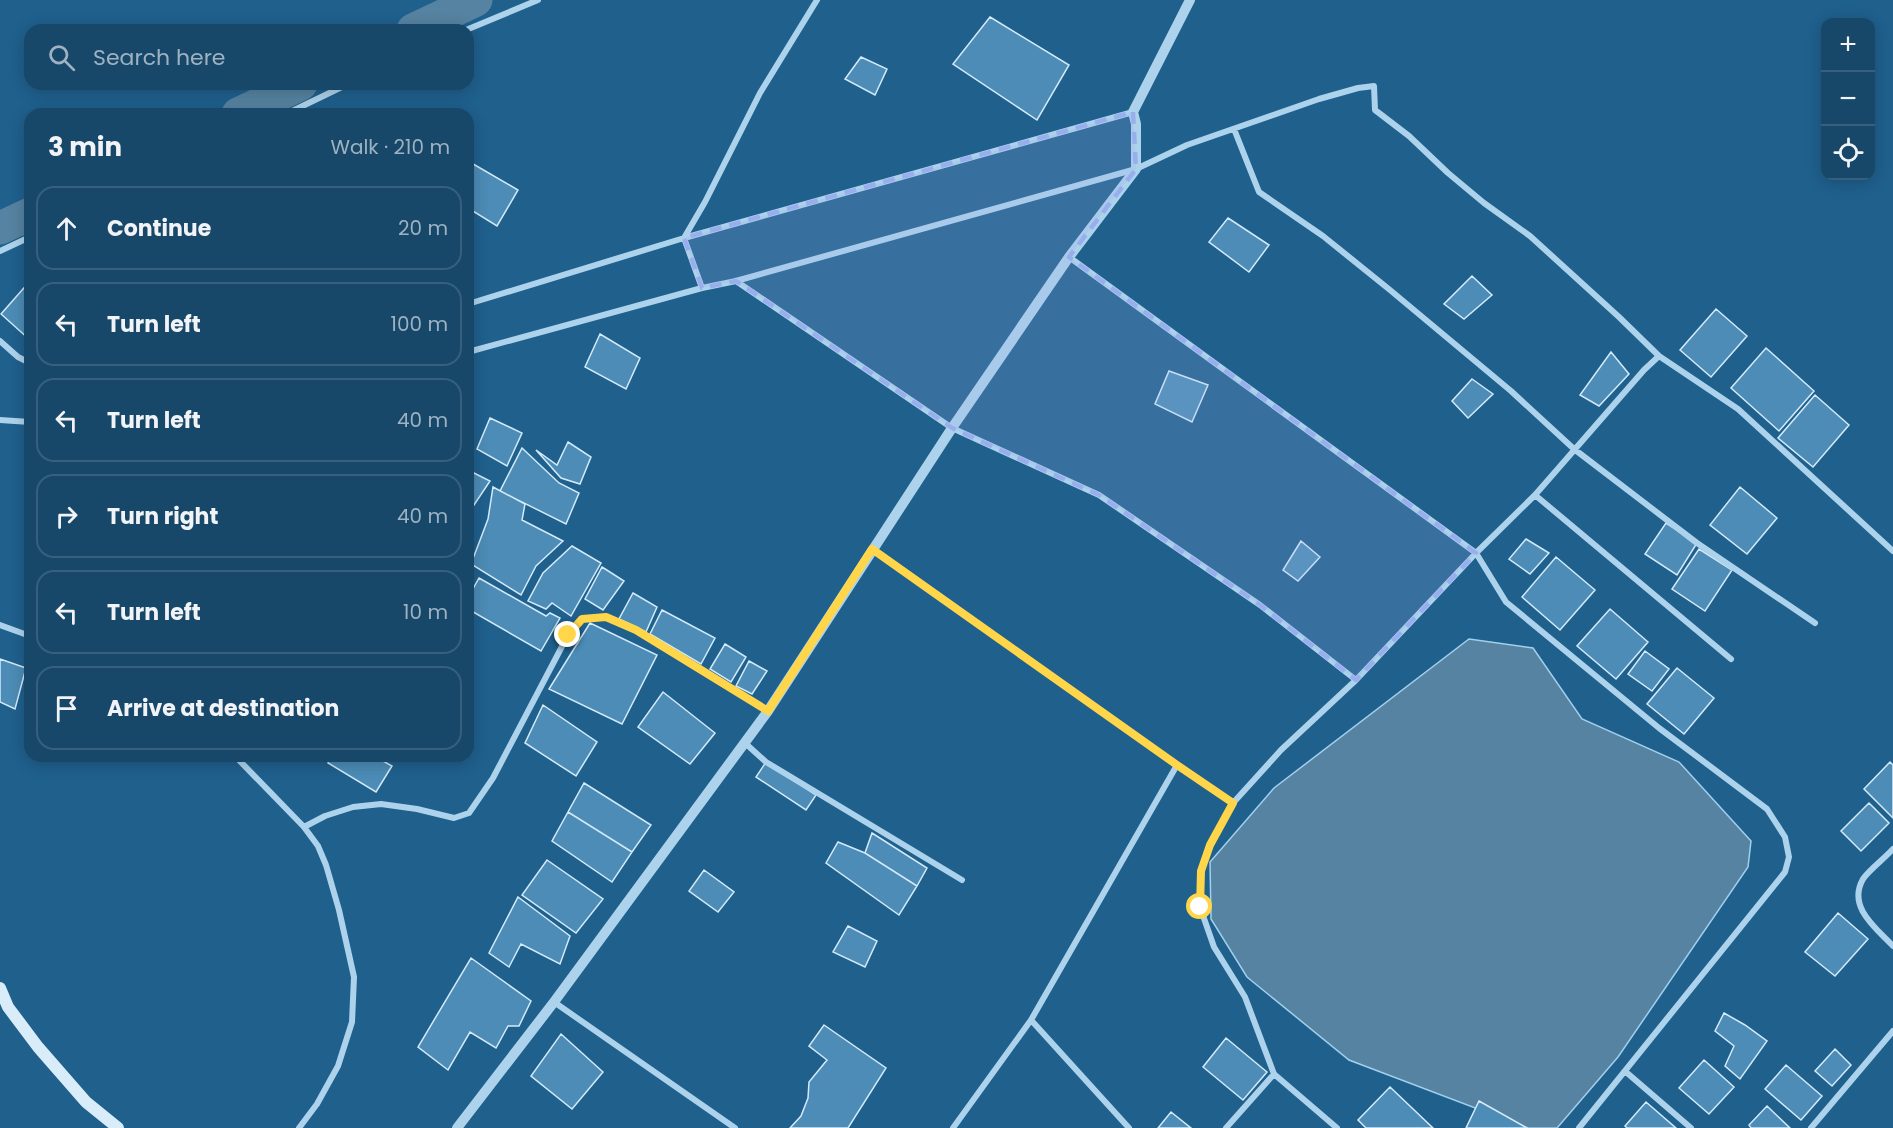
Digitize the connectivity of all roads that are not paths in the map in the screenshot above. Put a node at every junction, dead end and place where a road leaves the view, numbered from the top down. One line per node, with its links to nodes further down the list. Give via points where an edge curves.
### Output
1 (538, 0): 4 (street)
2 (817, 0): 10 (street, via 760,93)
3 (1190, 0): 7 (street)
4 (474, 27)
5 (336, 90): 6 (street)
6 (298, 108)
7 (1133, 112): 9 (street); 10 (street)
8 (1234, 129): 9 (street); 19 (street, via 1319,99 1374,87 1375,110 1409,135 1475,196 1530,237); 24 (street, via 1259,192 1382,283)
9 (1136, 169): 13 (street); 14 (street)
10 (684, 238): 15 (street); 16 (street)
11 (24, 240): 12 (street)
12 (0, 251)
13 (1070, 257): 23 (street); 28 (street)
14 (736, 281): 15 (street); 23 (street)
15 (702, 288): 18 (street)
16 (474, 302)
17 (0, 341): 20 (street)
18 (474, 350)
19 (1659, 356): 24 (street); 27 (street, via 1738,408)
20 (24, 360)
21 (0, 420): 22 (street)
22 (24, 422)
23 (952, 428): 26 (street); 33 (street, via 1099,495 1260,605)
24 (1574, 449): 25 (street); 29 (street, via 1697,543)
25 (1535, 495): 28 (street); 32 (street)
26 (872, 549): 34 (street); 37 (street)
27 (1893, 551)
28 (1476, 553): 33 (street); 47 (street, via 1506,602 1659,728 1767,809 1785,837 1789,857 1785,872)
29 (1815, 623)
30 (0, 625): 31 (street)
31 (24, 634)
32 (1731, 659)
33 (1356, 680): 38 (street, via 1281,750)
34 (768, 711): 35 (street); 39 (street, via 636,630 606,617 582,619 568,635 493,778 469,813 454,818 381,804 353,807)
35 (745, 743): 41 (street, via 766,762); 44 (street)
36 (241, 762): 39 (street)
37 (1177, 765): 38 (street); 45 (street)
38 (1233, 803): 48 (street, via 1201,871 1200,907 1214,947 1245,998)
39 (304, 827): 51 (street, via 326,865 354,977 352,1022 338,1066)
40 (1893, 849): 42 (street, via 1863,879 1858,898 1863,914)
41 (962, 880)
42 (1893, 946)
43 (0, 988): 50 (main road, via 8,1007 38,1047 86,1102)
44 (555, 1002): 52 (street); 53 (street)
45 (1031, 1020): 54 (street); 55 (street)
46 (1893, 1030): 61 (street)
47 (1626, 1072): 59 (street); 60 (street)
48 (1274, 1074): 49 (street); 56 (street)
49 (1329, 1121): 57 (street); 58 (street)
50 (118, 1128)
51 (299, 1128)
52 (457, 1128)
53 (735, 1128)
54 (953, 1128)
55 (1129, 1128)
56 (1226, 1128)
57 (1324, 1128)
58 (1337, 1128)
59 (1579, 1128)
60 (1691, 1128)
61 (1811, 1128)

